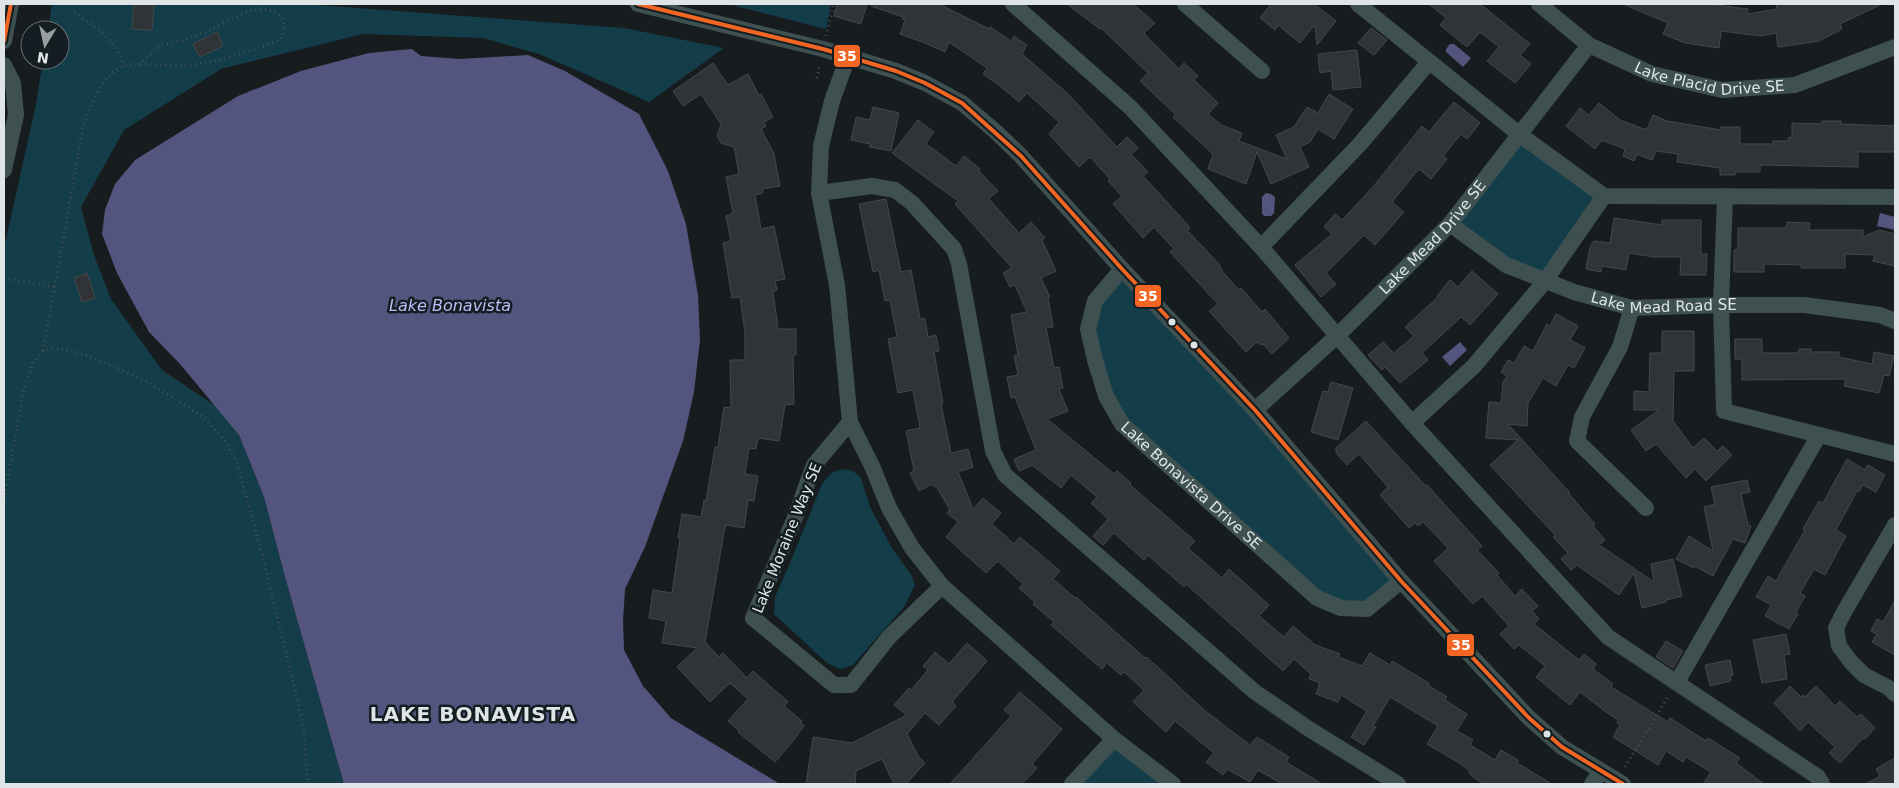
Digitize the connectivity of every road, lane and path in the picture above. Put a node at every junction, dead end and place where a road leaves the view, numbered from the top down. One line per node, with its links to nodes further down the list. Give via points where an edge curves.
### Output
1 (11, 4): 8 (street)
2 (638, 4): 11 (street)
3 (1013, 4): 24 (street, via 1130,107)
4 (1185, 4): 16 (street)
5 (1358, 4): 12 (street)
6 (1538, 4): 9 (street, Lake Placid Drive SE)
7 (74, 12): 15 (path, via 106,36 119,52)
8 (4, 41)
9 (1589, 45): 10 (street, Lake Placid Drive SE, via 1652,74 1722,90 1795,85); 17 (street, Lake Mead Drive SE)
10 (1895, 47)
11 (848, 57): 19 (street, via 820,146); 25 (street, via 896,71 962,103 1021,156)
12 (1429, 62): 17 (street); 24 (street, via 1360,144)
13 (4, 65): 18 (street, via 13,82 16,115)
14 (140, 65): 14 (path, via 184,66 268,45 281,39 285,30 283,19 267,6 250,6 236,11 210,30 160,46); 15 (path)
15 (124, 66): 28 (path, via 106,78 83,128)
16 (1262, 71)
17 (1519, 134): 20 (street); 23 (street, Lake Mead Drive SE)
18 (4, 170)
19 (819, 193): 35 (street, via 836,285); 52 (street, via 872,186 895,190 912,203 954,249 993,451 1005,475 1255,692)
20 (1604, 196): 21 (street); 27 (street)
21 (1725, 196): 22 (street); 29 (street)
22 (1895, 197)
23 (1450, 224): 27 (street, Lake Mead Road SE, via 1506,264); 32 (street, Lake Mead Drive SE)
24 (1262, 247): 32 (street)
25 (1122, 269): 34 (street); 42 (street, Lake Bonavista Drive SE, via 1095,301 1088,329 1106,396 1122,424 1317,598 1342,608 1367,609)
26 (4, 278): 28 (path)
27 (1544, 281): 30 (street, Lake Mead Road SE); 36 (street, via 1474,366)
28 (55, 287): 33 (path)
29 (1721, 305): 30 (street, Lake Mead Road SE); 31 (street, Lake Mead Road SE, via 1804,305 1880,315); 37 (street, via 1724,411)
30 (1632, 308): 40 (street, via 1620,347 1582,417 1577,441)
31 (1895, 321)
32 (1337, 336): 34 (street, Lake Mead Drive SE); 36 (street)
33 (43, 352): 39 (path, via 33,362 23,393); 49 (path, via 62,349 89,356 146,381 204,416 238,462 303,724)
34 (1255, 410): 42 (street)
35 (850, 422): 43 (street, via 902,532); 43 (street, Lake Moraine Way SE, via 814,464 753,618 834,685 851,686 889,638)
36 (1412, 423): 44 (street, via 1608,637)
37 (1819, 435): 38 (street); 44 (street)
38 (1895, 454)
39 (4, 500)
40 (1646, 508)
41 (1895, 525): 45 (street, via 1836,628 1838,646 1851,662 1864,675)
42 (1401, 581): 47 (street, via 1529,718)
43 (942, 586): 46 (street)
44 (1677, 682): 48 (path); 53 (street, via 1818,777)
45 (1895, 694)
46 (1114, 739): 50 (street); 51 (street)
47 (1597, 778): 48 (street)
48 (1620, 782)
49 (308, 784)
50 (1072, 784)
51 (1173, 784)
52 (1398, 784)
53 (1822, 784)

